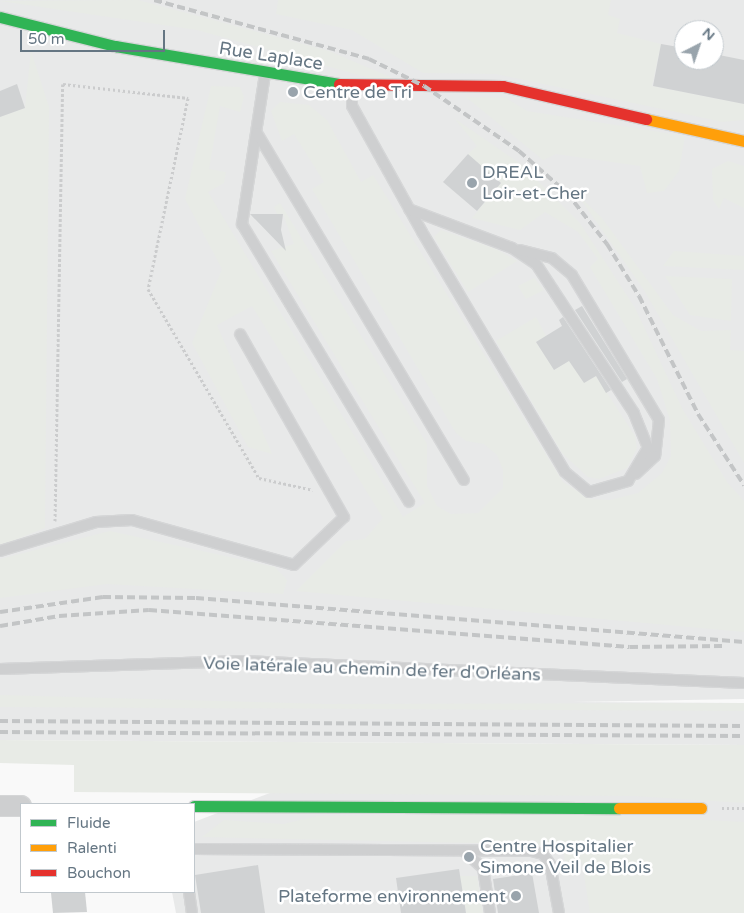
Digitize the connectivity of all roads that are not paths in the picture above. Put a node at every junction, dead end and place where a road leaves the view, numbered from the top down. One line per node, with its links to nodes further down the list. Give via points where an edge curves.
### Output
1 (0, 17): 2 (street, Rue Laplace, via 115,46)
2 (265, 74): 3 (street, Rue Laplace); 4 (lane)
3 (352, 86): 5 (street, Rue Laplace, via 463,85 540,93); 6 (lane, via 352,106)
4 (258, 133): 9 (lane); 11 (lane, via 242,224)
5 (744, 141)
6 (409, 208): 7 (lane); 10 (lane, via 565,472 589,492)
7 (512, 248): 10 (lane, via 536,264 634,412 648,448); 10 (lane, via 552,258 572,275 659,420 655,456)
8 (240, 334): 12 (lane, via 344,517 294,565 132,520 96,522)
9 (464, 480)
10 (628, 481)
11 (409, 502)
12 (0, 551)
13 (0, 668): 14 (lane, Voie latérale au chemin de fer d'Orléans, via 243,661)
14 (744, 683)
15 (0, 806): 16 (street)
16 (20, 806)
17 (195, 806): 18 (street)
18 (702, 808)
19 (195, 849): 20 (lane)
20 (463, 850): 23 (lane, via 483,868); 24 (lane, via 543,854 550,864)
21 (189, 893): 22 (lane)
22 (192, 913)
23 (490, 913)
24 (559, 913)

